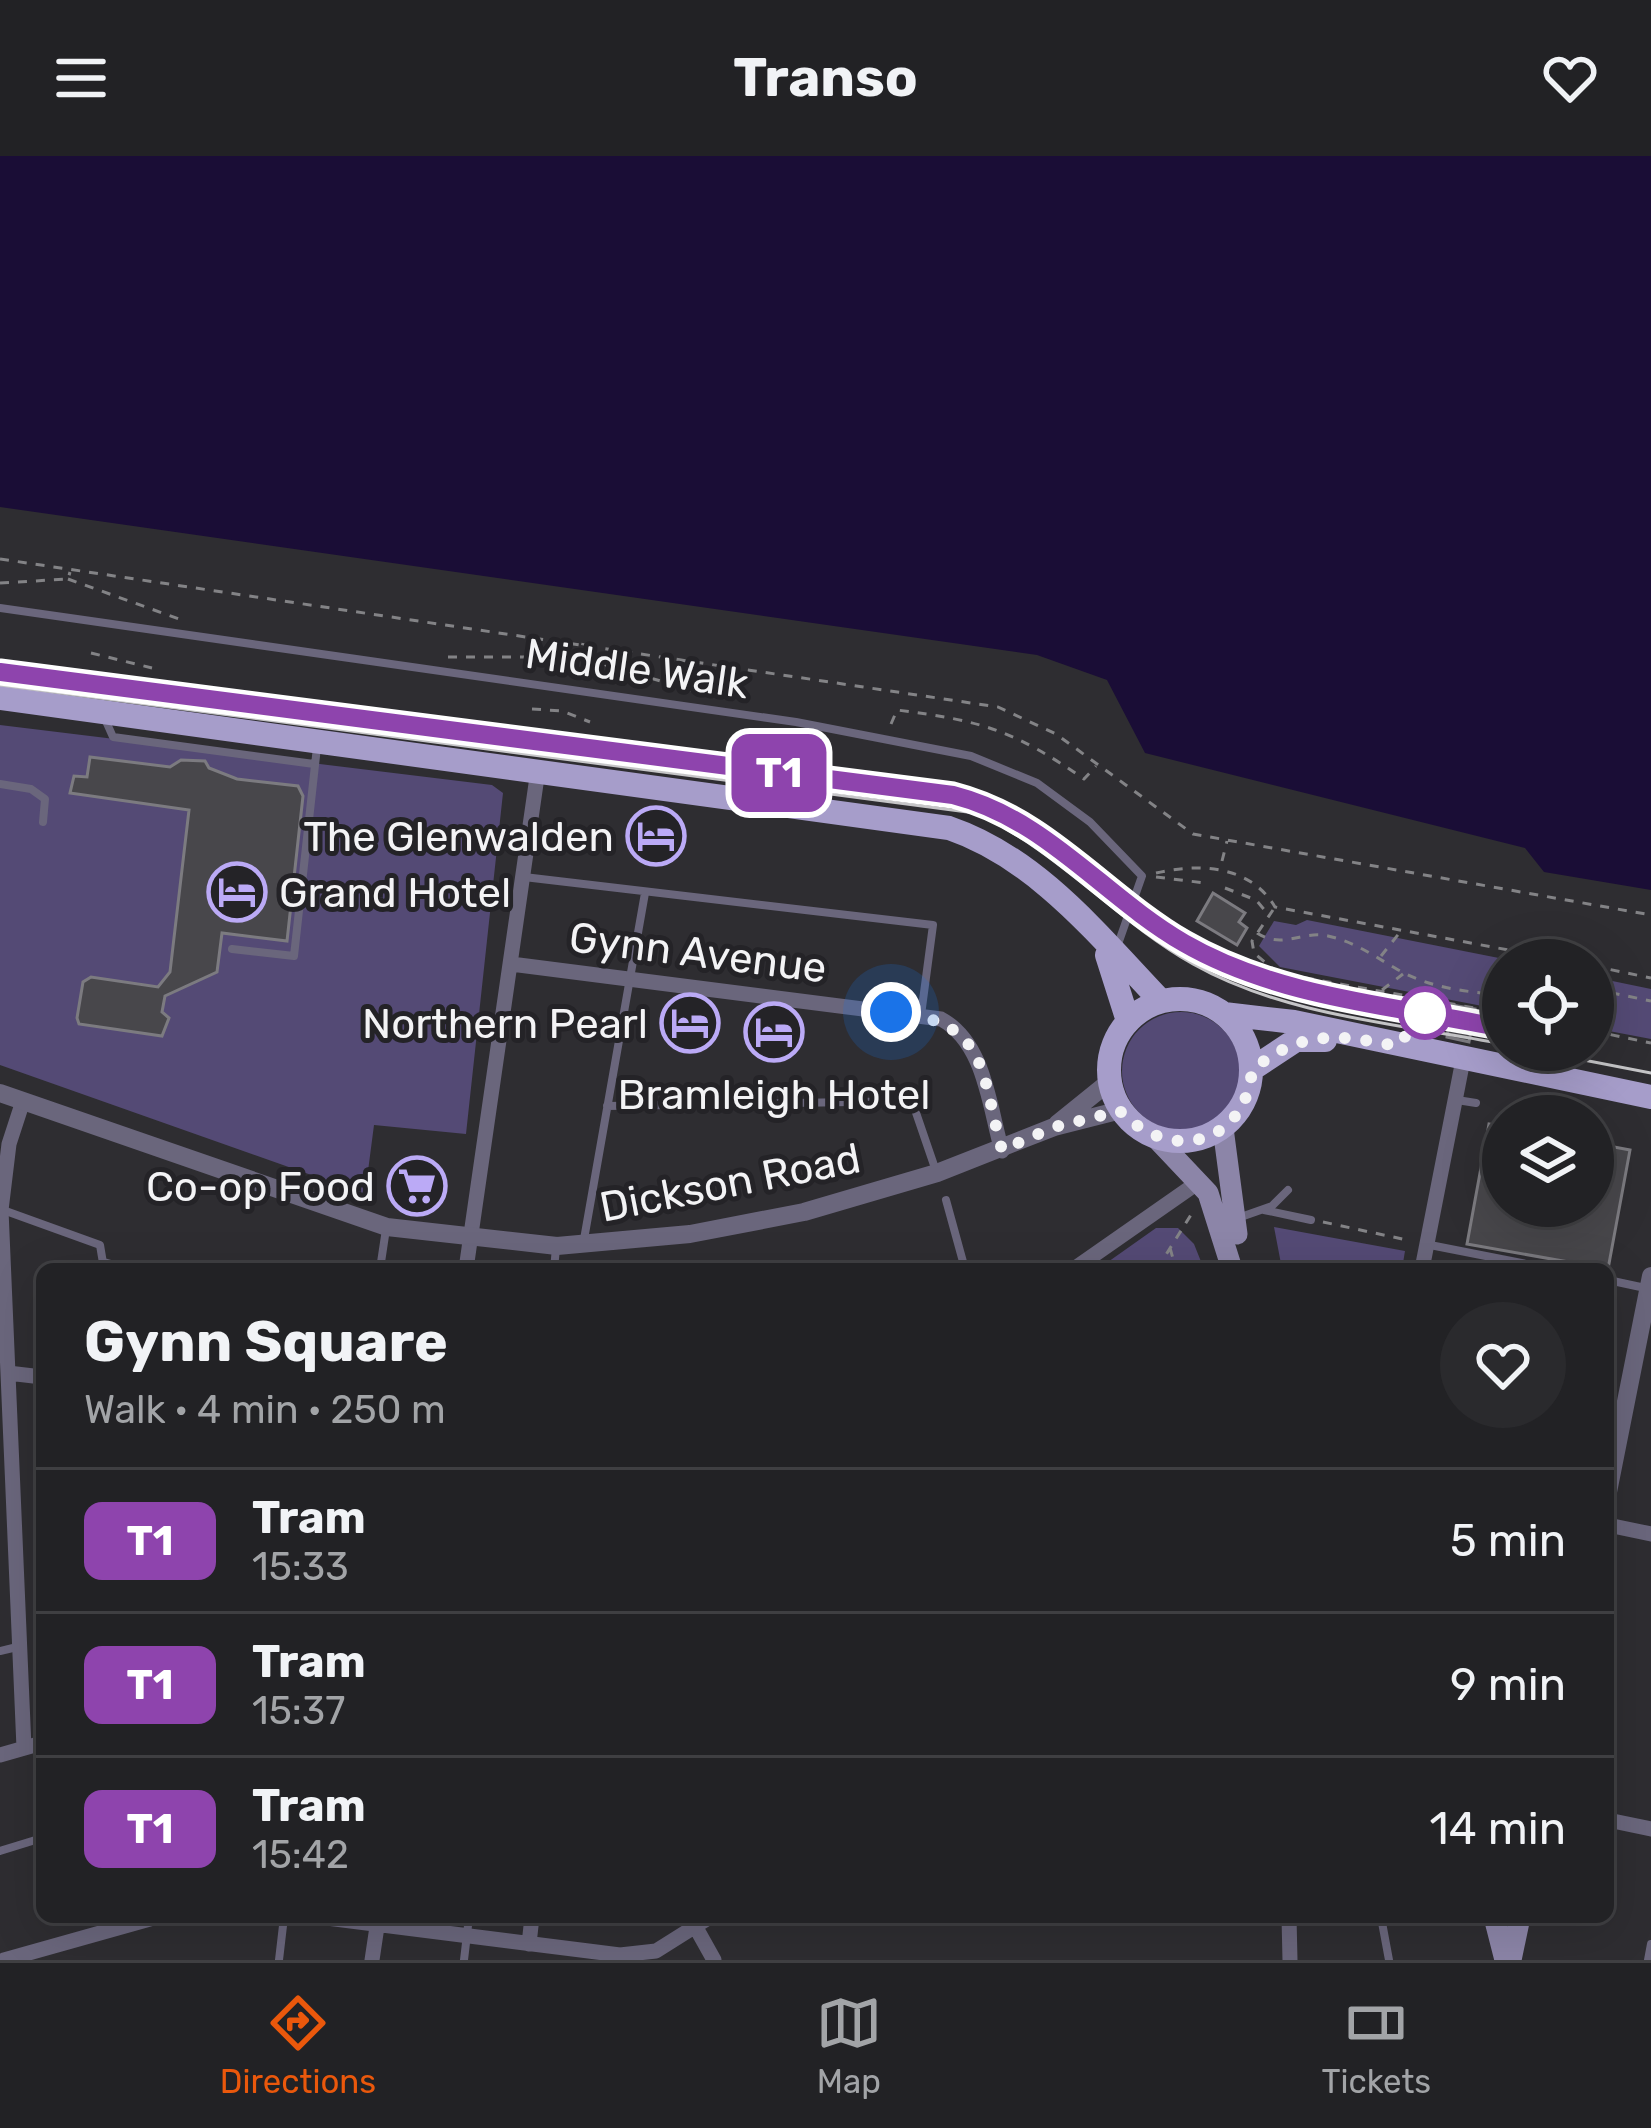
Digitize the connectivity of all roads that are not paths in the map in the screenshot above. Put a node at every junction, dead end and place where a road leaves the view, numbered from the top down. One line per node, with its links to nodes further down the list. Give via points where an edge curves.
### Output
1 (0, 608): 9 (lane, Middle Walk, via 884,736 971,756 1037,783 1090,821 1142,876)
2 (0, 698): 3 (main road)
3 (316, 752): 4 (main road); 10 (lane, via 294,956)
4 (538, 770): 7 (street); 9 (main road, via 949,828 1012,856)
5 (0, 784): 6 (lane, via 46,799)
6 (43, 822)
7 (523, 876): 8 (lane); 11 (street)
8 (645, 893): 12 (lane); 15 (lane, via 933,925)
9 (1107, 947): 13 (main road); 16 (main road)
10 (232, 949)
11 (511, 964): 12 (street, Gynn Avenue); 42 (street)
12 (630, 980): 15 (street, Gynn Avenue); 26 (lane)
13 (1161, 1001): 14 (main road, via 1204,1003); 16 (main road)
14 (1224, 1014): 17 (main road); 19 (main road, via 1248,1048)
15 (921, 1015): 31 (street, Gynn Avenue, via 967,1040)
16 (1129, 1021): 20 (main road, via 1112,1049)
17 (1364, 1040): 18 (main road); 19 (main road, via 1296,1040)
18 (1463, 1060): 22 (main road); 23 (street)
19 (1252, 1070): 29 (main road, via 1244,1102)
20 (1109, 1082): 27 (main road); 28 (street, Dickson Road)
21 (0, 1093): 24 (street, Dickson Road)
22 (1651, 1097)
23 (1455, 1100): 25 (lane); 43 (street)
24 (22, 1101): 36 (street); 41 (street, Dickson Road)
25 (1476, 1103)
26 (607, 1106): 32 (lane, via 912,1101); 45 (lane)
27 (1120, 1111): 28 (street, Dickson Road); 30 (main road)
28 (1054, 1127): 31 (street, Dickson Road)
29 (1222, 1128): 30 (main road, via 1187,1142); 38 (main road)
30 (1156, 1138): 33 (main road)
31 (1002, 1150): 32 (street, Dickson Road)
32 (937, 1173): 45 (street, Dickson Road, via 746,1225)
33 (1199, 1180): 51 (street); 52 (main road)
34 (1288, 1190): 37 (lane)
35 (946, 1200): 50 (lane)
36 (1, 1210): 40 (street); 46 (lane, via 100,1245)
37 (1263, 1210): 38 (lane); 39 (lane)
38 (1233, 1220): 53 (main road)
39 (1311, 1220)
40 (1, 1224): 58 (street)
41 (387, 1227): 42 (street, Dickson Road); 47 (lane)
42 (470, 1240): 44 (street, Dickson Road); 48 (street)
43 (1427, 1245): 54 (street); 55 (lane)
44 (556, 1246): 45 (street, Dickson Road); 49 (lane)
45 (583, 1246)
46 (104, 1263)
47 (381, 1263)
48 (467, 1263)
49 (555, 1263)
50 (963, 1263)
51 (1081, 1263)
52 (1230, 1263)
53 (1245, 1263)
54 (1423, 1263)
55 (1512, 1263)
56 (1614, 1281): 57 (lane)
57 (1650, 1284): 61 (street)
58 (2, 1320): 59 (street)
59 (8, 1373): 60 (street); 64 (street)
60 (36, 1376)
61 (1614, 1462)
62 (1614, 1526): 63 (street)
63 (1651, 1534)
64 (19, 1646): 65 (lane); 67 (street)
65 (0, 1652)
66 (36, 1745): 67 (street)
67 (24, 1748): 68 (street)
68 (0, 1755)
69 (1614, 1821): 70 (street)
70 (1651, 1829)
71 (36, 1840): 72 (lane)
72 (0, 1851)
73 (136, 1923): 87 (street)
74 (283, 1923): 88 (lane)
75 (378, 1923): 89 (street)
76 (390, 1923): 84 (street)
77 (468, 1923): 84 (lane)
78 (531, 1923): 85 (street)
79 (691, 1923): 85 (street, via 656,1951); 91 (street)
80 (1288, 1923): 92 (street)
81 (1382, 1923): 93 (lane)
82 (1496, 1923): 94 (main road)
83 (1518, 1923): 94 (main road)
84 (466, 1936): 85 (street); 90 (lane)
85 (529, 1944)
86 (1651, 1945): 95 (lane)
87 (4, 1960)
88 (278, 1960)
89 (372, 1960)
90 (464, 1960)
91 (714, 1960)
92 (1290, 1960)
93 (1389, 1960)
94 (1508, 1960)
95 (1648, 1960)

